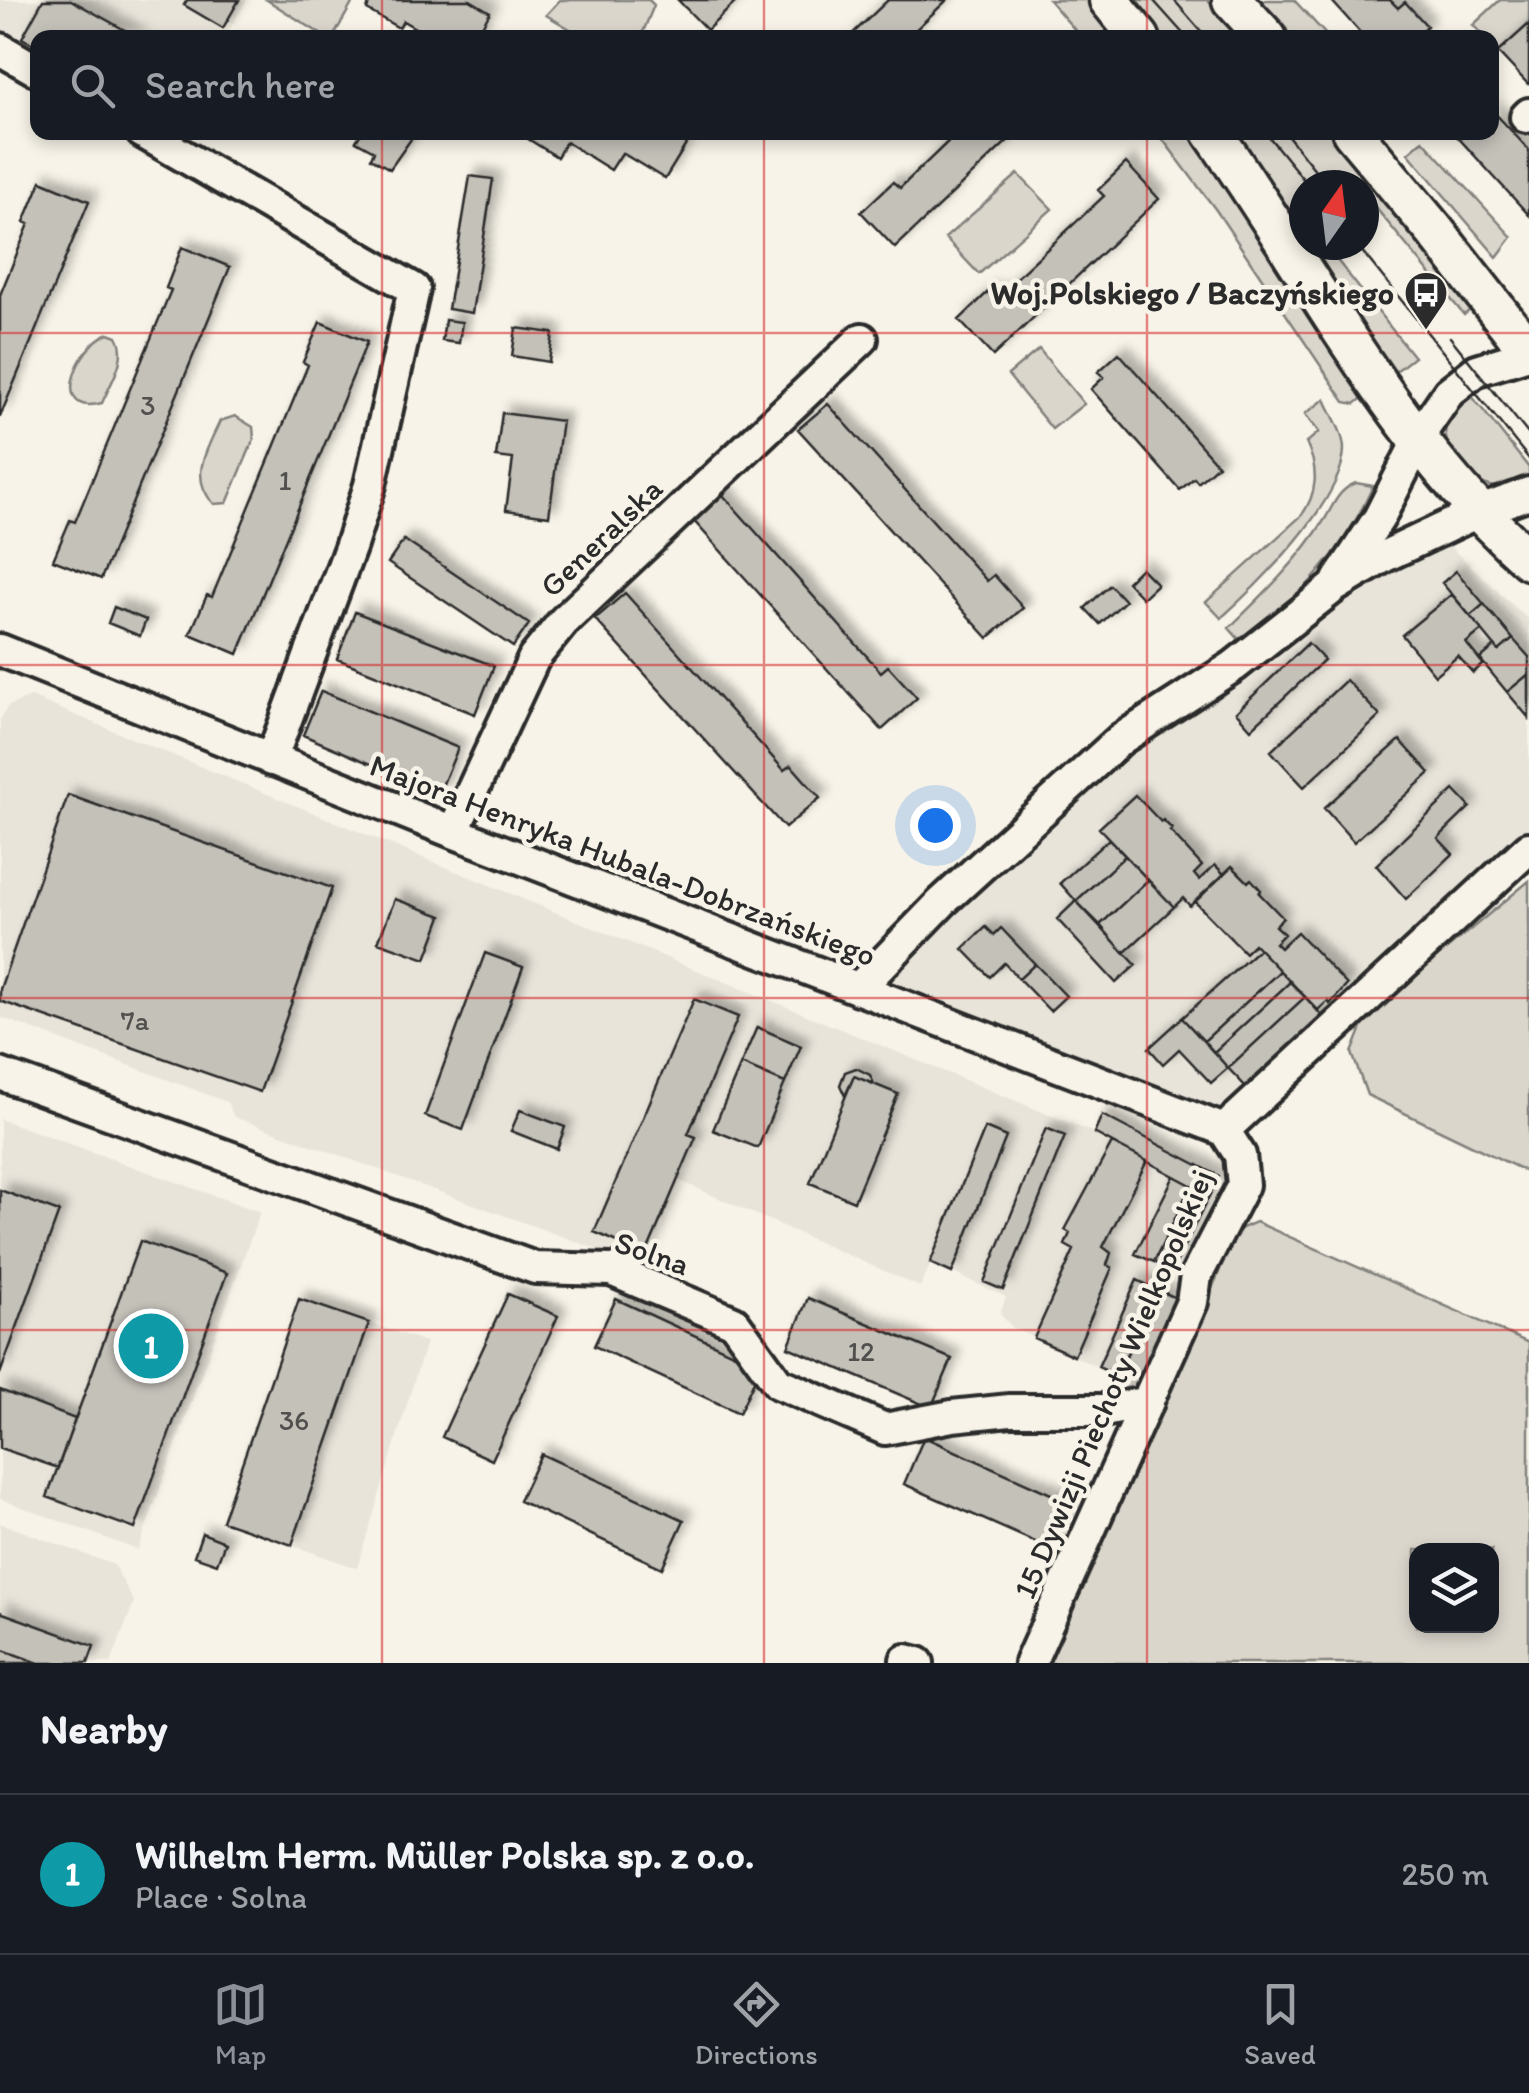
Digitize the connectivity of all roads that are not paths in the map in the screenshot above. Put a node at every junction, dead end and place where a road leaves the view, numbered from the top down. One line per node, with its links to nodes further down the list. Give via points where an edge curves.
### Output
1 (1109, 0): 3 (street)
2 (1232, 0): 4 (street)
3 (1133, 30)
4 (1259, 30)
5 (0, 49): 6 (street)
6 (30, 66)
7 (156, 140): 18 (street, via 414,290 361,515)
8 (1217, 140): 12 (street)
9 (1359, 140): 11 (street)
10 (862, 339): 19 (street, Generalska, via 564,621 534,658)
11 (1529, 352): 12 (street, via 1464,378 1437,406)
12 (1418, 441): 14 (street); 16 (street)
13 (1529, 493): 14 (street)
14 (1478, 512): 15 (street); 16 (street)
15 (1529, 560)
16 (1334, 587): 21 (street, via 1234,666 1121,739)
17 (0, 650): 18 (street, Majora Henryka Hubala-Dobrzańskiego)
18 (271, 760): 19 (street, Majora Henryka Hubala-Dobrzańskiego)
19 (453, 832): 21 (street, Majora Henryka Hubala-Dobrzańskiego)
20 (1529, 848): 23 (street, 15 Dywizji Piechoty Wielkopolskiej)
21 (858, 989): 23 (street, Majora Henryka Hubala-Dobrzańskiego)
22 (0, 1074): 24 (street, Solna, via 534,1268 612,1270 734,1322 778,1383 885,1429 1010,1410 1109,1410)
23 (1224, 1130): 24 (street, 15 Dywizji Piechoty Wielkopolskiej, via 1240,1155 1244,1185 1196,1276 1192,1302)
24 (1148, 1402): 25 (street, 15 Dywizji Piechoty Wielkopolskiej)
25 (1030, 1663)

